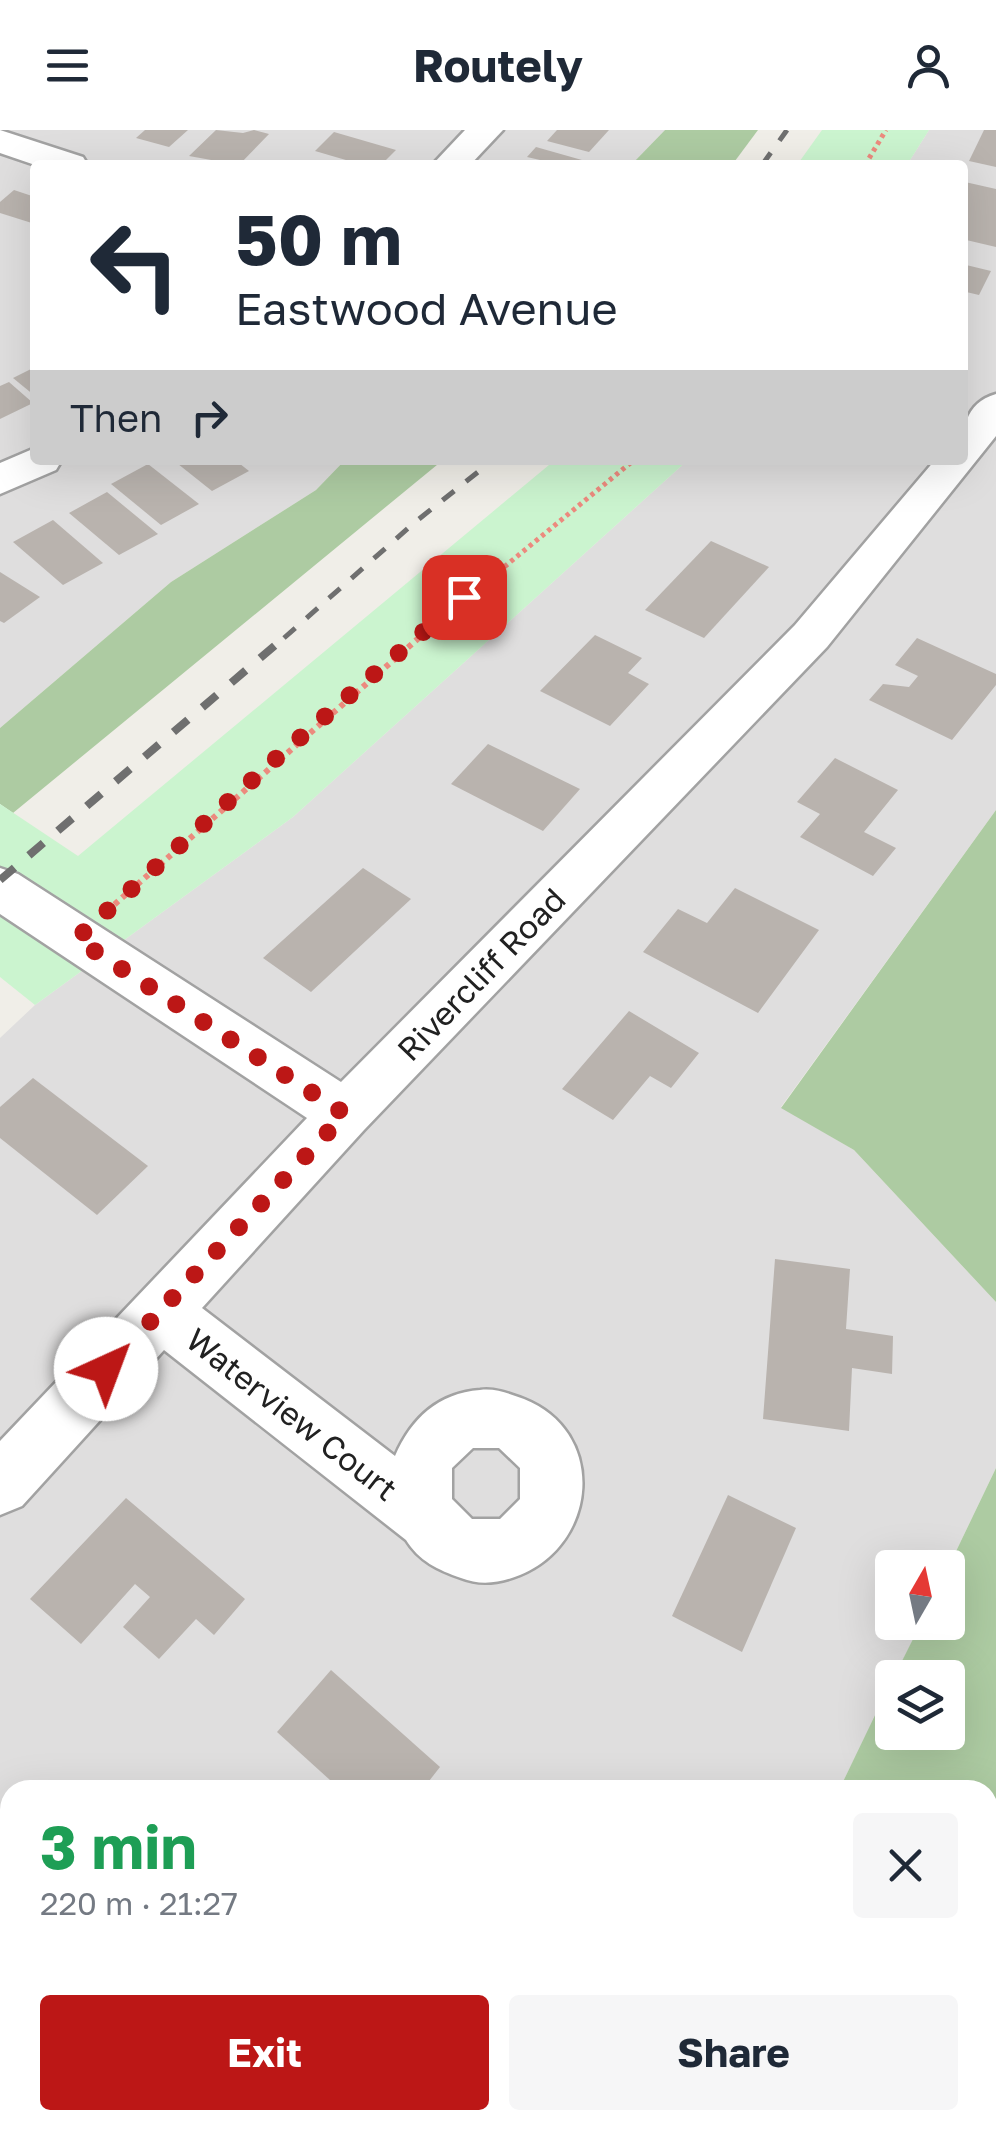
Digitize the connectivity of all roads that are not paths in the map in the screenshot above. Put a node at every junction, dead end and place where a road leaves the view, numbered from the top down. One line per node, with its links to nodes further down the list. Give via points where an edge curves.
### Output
1 (486, 130): 4 (street)
2 (0, 140): 3 (street)
3 (56, 160)
4 (455, 160)
5 (996, 408): 6 (street, Rivercliff Road)
6 (968, 446)
7 (31, 465): 9 (street)
8 (953, 465): 11 (street, Rivercliff Road, via 810,636)
9 (0, 480)
10 (0, 888): 11 (street)
11 (345, 1114): 12 (street, Rivercliff Road)
12 (160, 1311): 13 (street, Rivercliff Road); 14 (street, Waterview Court)
13 (0, 1484)
14 (425, 1517)

